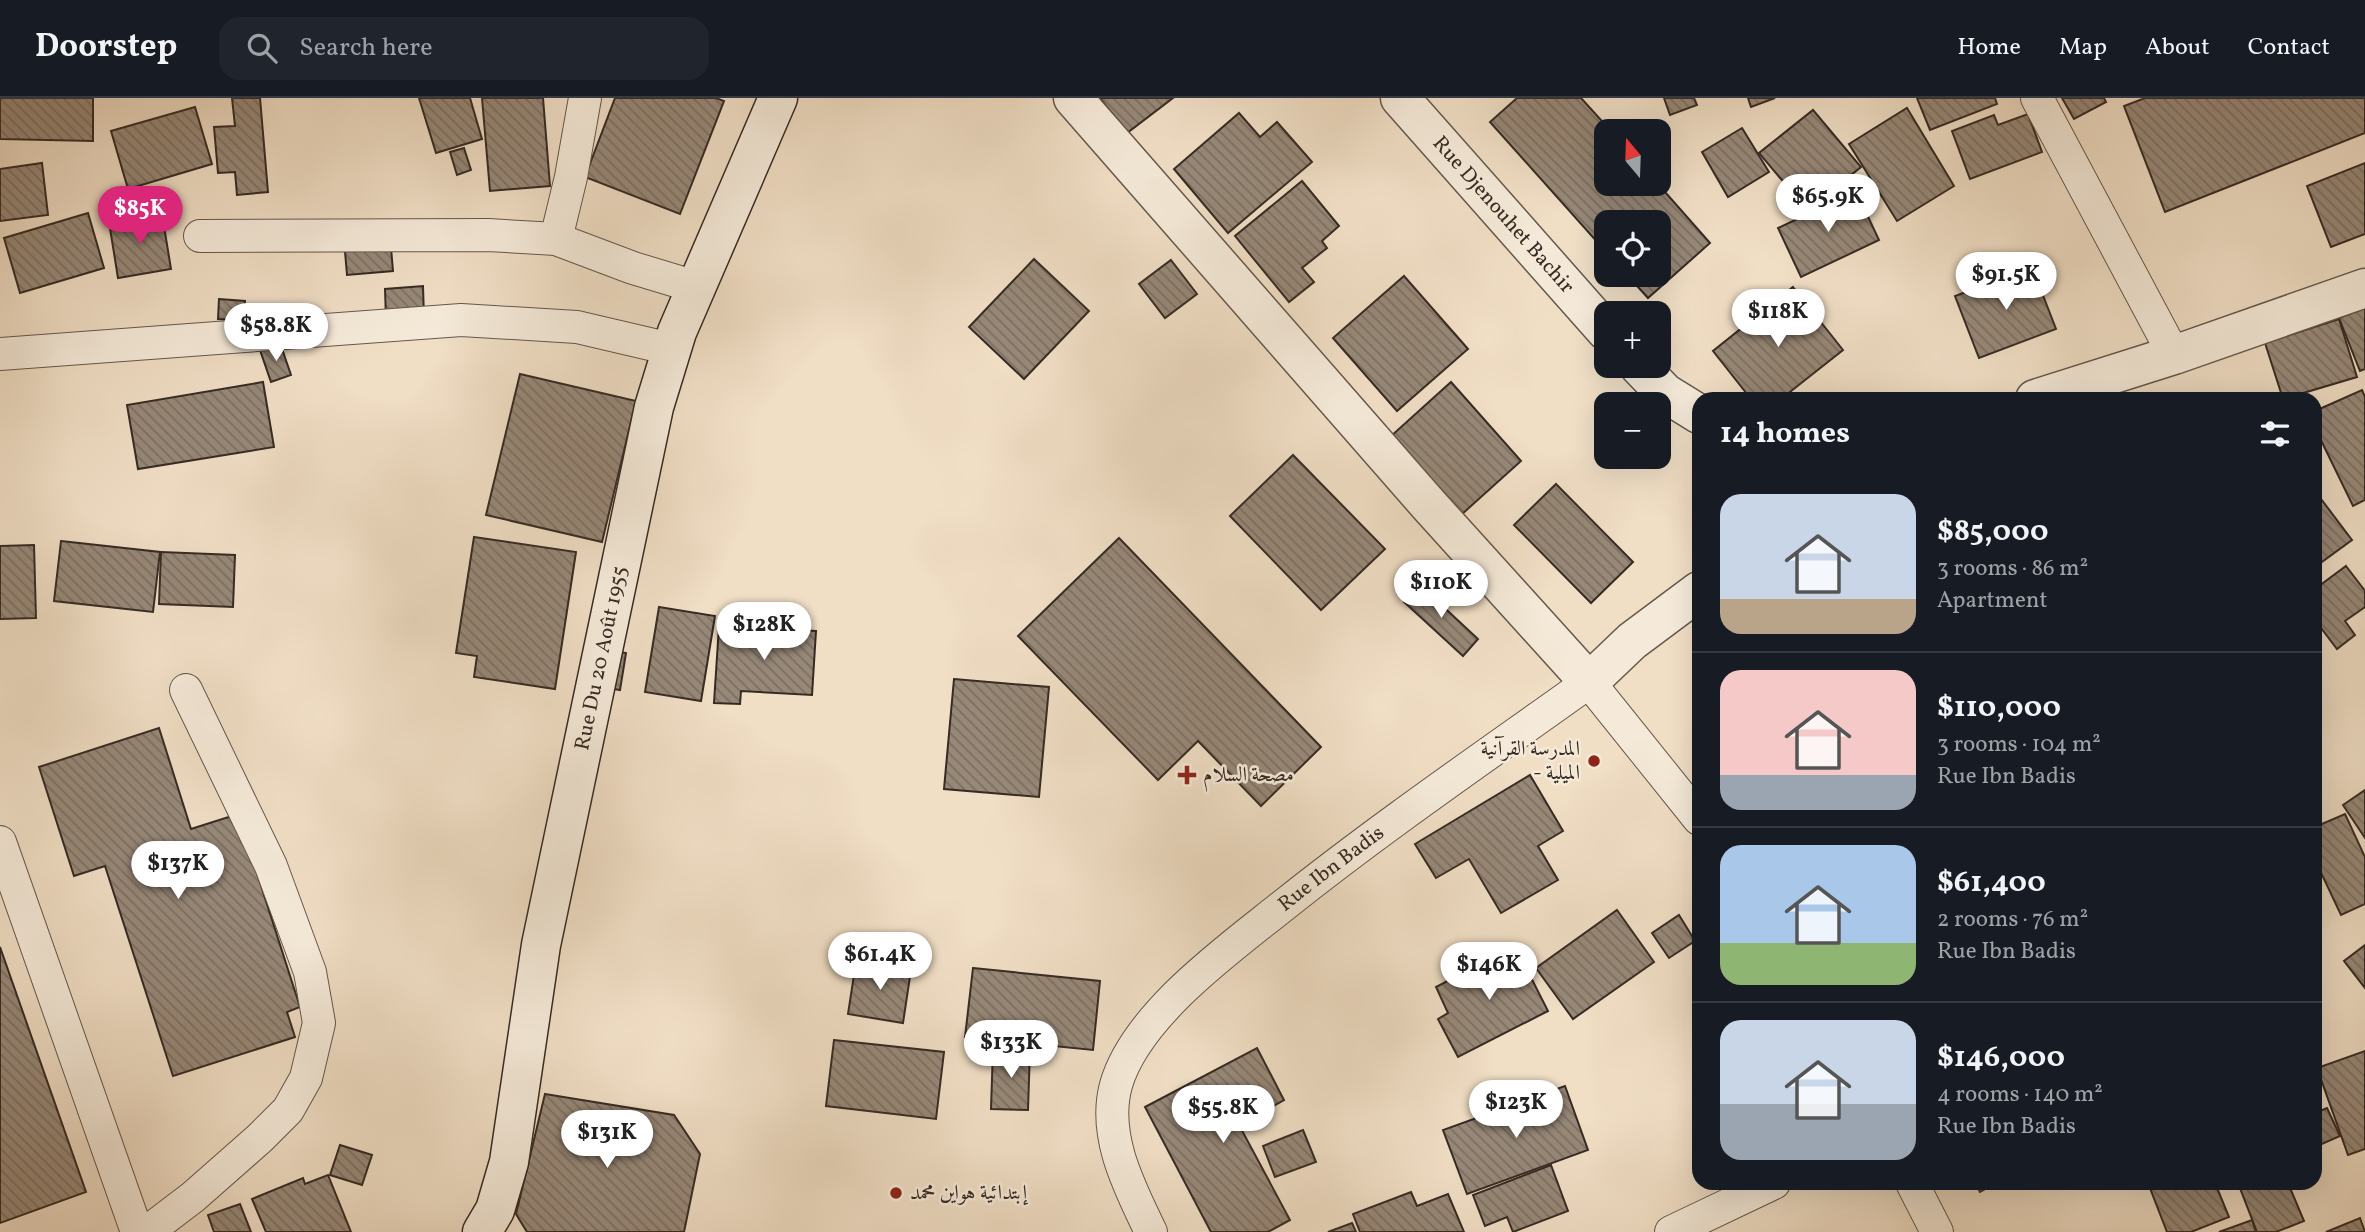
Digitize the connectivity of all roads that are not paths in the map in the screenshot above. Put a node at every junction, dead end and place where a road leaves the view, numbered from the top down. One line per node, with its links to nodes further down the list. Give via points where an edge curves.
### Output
1 (585, 98): 7 (street)
2 (778, 98): 8 (street, Rue Du 20 Août 1955)
3 (1073, 98): 18 (street)
4 (1400, 98): 10 (street, Rue Djenouhet Bachir)
5 (2037, 98): 13 (street)
6 (200, 236): 7 (street)
7 (556, 239): 8 (street)
8 (696, 287): 11 (street, Rue Du 20 Août 1955)
9 (2365, 288): 13 (street)
10 (1594, 317)
11 (671, 349): 12 (street, via 577,327 461,320); 26 (street, Rue Du 20 Août 1955, via 654,407 541,945 509,1162 495,1210)
12 (0, 354)
13 (2174, 355): 15 (street)
14 (1651, 378): 16 (street)
15 (2057, 392)
16 (1692, 410)
17 (1692, 596): 18 (street, Rue Ibn Badis, via 1632,641)
18 (1590, 682): 20 (street); 27 (street, Rue Ibn Badis, via 1329,869 1199,975 1151,1025 1117,1083 1112,1104 1125,1178)
19 (186, 690): 25 (street, via 271,866 310,972 319,1023 306,1078 288,1110 193,1197)
20 (1692, 810)
21 (0, 842): 24 (street)
22 (1759, 1190): 28 (street)
23 (1916, 1190): 29 (street)
24 (137, 1232)
25 (147, 1232)
26 (482, 1232)
27 (1151, 1232)
28 (1671, 1232)
29 (1937, 1232)

